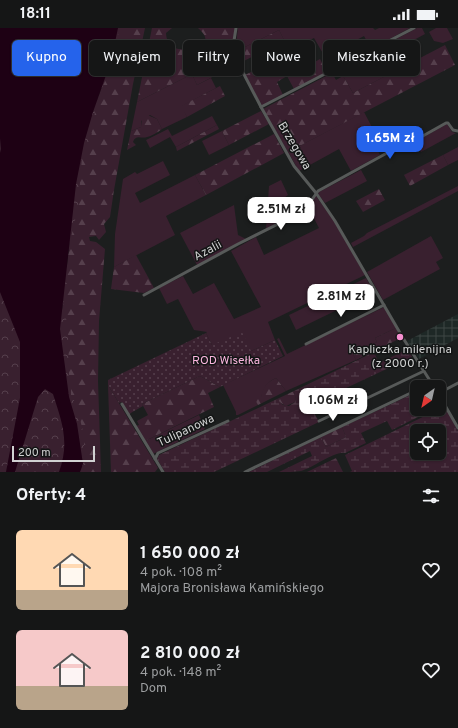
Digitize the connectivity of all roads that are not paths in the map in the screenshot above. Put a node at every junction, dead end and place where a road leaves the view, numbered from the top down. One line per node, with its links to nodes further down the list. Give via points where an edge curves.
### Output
1 (236, 28): 3 (street, Brzegowa, via 233,47 235,57)
2 (414, 28): 3 (street)
3 (261, 107): 5 (street, Brzegowa, via 294,166)
4 (458, 131): 5 (street, via 446,123)
5 (316, 193): 6 (street, Azalii, via 304,210); 7 (street, Brzegowa, via 350,244)
6 (144, 295)
7 (384, 305): 8 (street); 9 (street, Brzegowa)
8 (306, 344)
9 (424, 371): 10 (street, Brzegowa); 17 (street)
10 (430, 380)
11 (458, 383): 12 (street)
12 (446, 390)
13 (410, 393): 21 (street)
14 (122, 404): 19 (street)
15 (446, 407): 18 (street)
16 (228, 421): 19 (street, Tulipanowa, via 158,453)
17 (319, 421)
18 (458, 428)
19 (155, 459): 20 (street)
20 (163, 472)
21 (245, 472)

